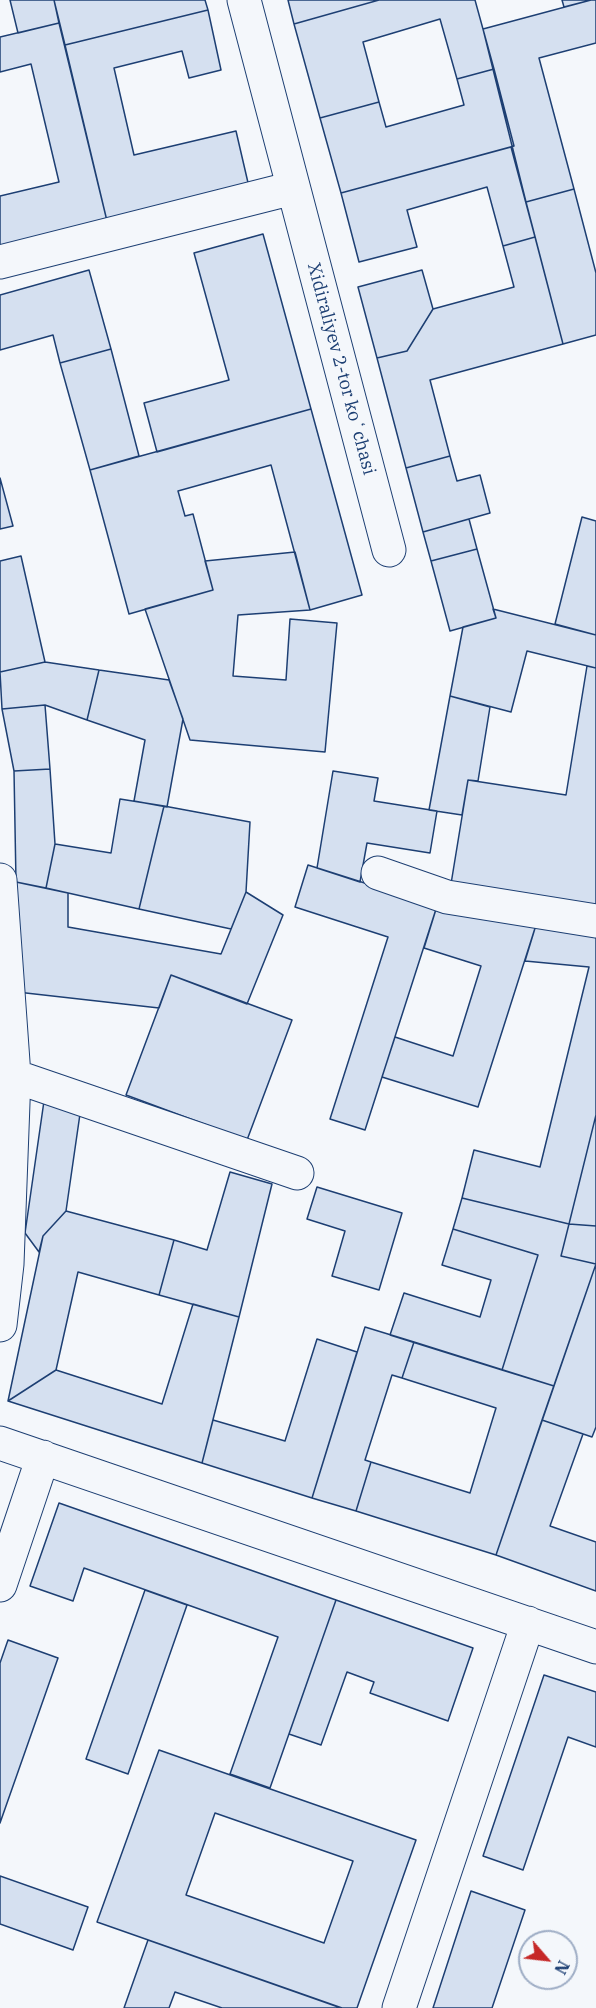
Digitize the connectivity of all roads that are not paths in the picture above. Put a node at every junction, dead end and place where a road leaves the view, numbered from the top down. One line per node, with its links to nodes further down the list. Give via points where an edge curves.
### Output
1 (244, 0): 2 (street, Xidiraliyev 2-tor koʻchasi)
2 (293, 188): 3 (street); 4 (street, Xidiraliyev 2-tor koʻchasi)
3 (0, 262)
4 (389, 550)
5 (378, 873): 7 (street, via 447,897)
6 (0, 880): 8 (street)
7 (596, 921)
8 (14, 1076): 9 (street); 10 (street, via 8,1264)
9 (297, 1173)
10 (0, 1325)
11 (0, 1443): 12 (street)
12 (43, 1457): 13 (street); 14 (street)
13 (0, 1585)
14 (528, 1623): 15 (street); 16 (street)
15 (596, 1647)
16 (399, 2008)

